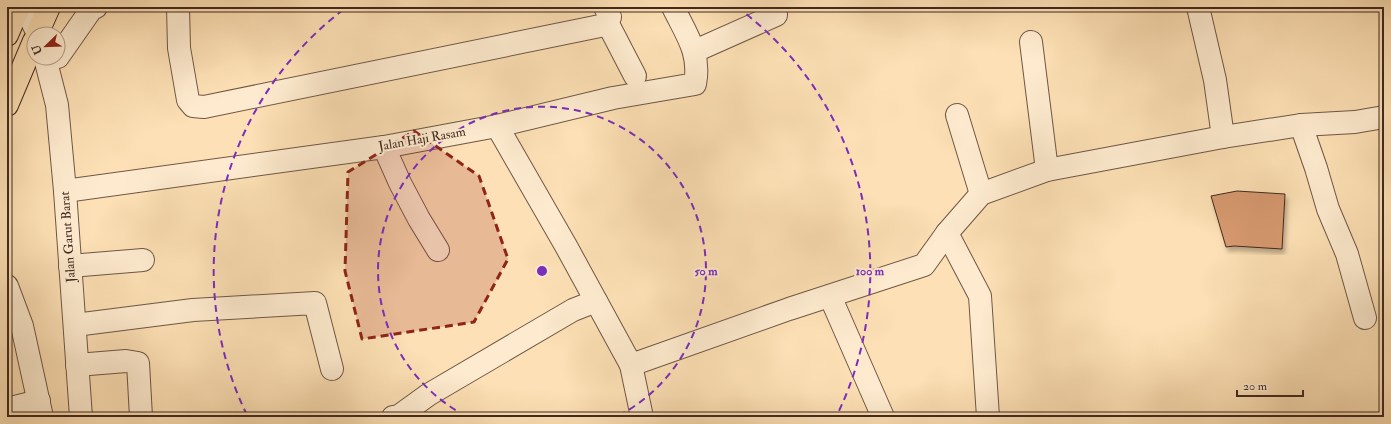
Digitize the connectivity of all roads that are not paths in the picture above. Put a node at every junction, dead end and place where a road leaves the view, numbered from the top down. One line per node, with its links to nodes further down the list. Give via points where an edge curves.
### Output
1 (19, 7): 12 (main road)
2 (25, 7): 10 (street)
3 (49, 7): 11 (main road)
4 (96, 7): 13 (street, via 91,9)
5 (178, 7): 8 (street, via 179,48 188,100 194,106 204,107 600,26)
6 (673, 7): 15 (street, Jalan Haji Rasam)
7 (1198, 7): 24 (street, via 1215,80)
8 (606, 15): 18 (street)
9 (776, 15): 15 (street)
10 (33, 26)
11 (41, 26)
12 (7, 35)
13 (66, 42)
14 (1031, 42): 26 (street)
15 (695, 51): 23 (street, Jalan Haji Rasam, via 695,84 613,98)
16 (26, 61): 19 (main road)
17 (55, 66): 27 (street, Jalan Garut Barat)
18 (635, 76)
19 (7, 105)
20 (957, 115): 28 (street)
21 (1384, 117): 22 (street, via 1355,122)
22 (1302, 125): 24 (street); 36 (street, via 1328,209 1347,254)
23 (496, 126): 25 (street, Jalan Haji Rasam); 35 (street)
24 (1223, 137): 26 (street)
25 (384, 147): 27 (street, Jalan Haji Rasam); 30 (street, via 400,183)
26 (1047, 170): 28 (street)
27 (65, 191): 32 (street, Jalan Garut Barat)
28 (981, 194): 29 (street)
29 (947, 233): 34 (street, via 924,265); 48 (street, via 980,296)
30 (438, 250)
31 (142, 260): 32 (street)
32 (70, 266): 37 (street, Jalan Garut Barat)
33 (7, 286): 42 (street, via 22,326)
34 (830, 296): 38 (street); 47 (street)
35 (596, 301): 38 (street); 45 (street, via 573,310 428,395 399,416)
36 (1365, 318)
37 (74, 325): 39 (street, Jalan Garut Barat); 40 (street, via 193,310 314,303)
38 (631, 364): 46 (street)
39 (77, 365): 43 (street, Jalan Garut Barat); 44 (street, via 126,361 138,363)
40 (332, 369)
41 (7, 409): 42 (street)
42 (40, 409)
43 (81, 417)
44 (141, 417)
45 (393, 417)
46 (642, 417)
47 (883, 417)
48 (988, 417)

